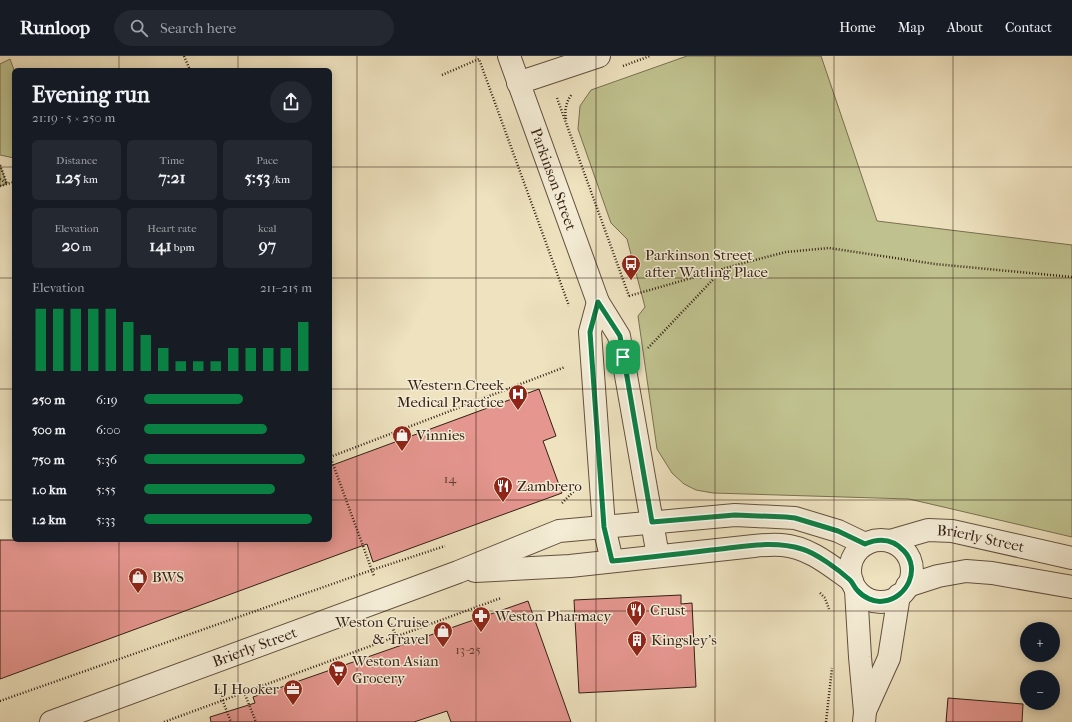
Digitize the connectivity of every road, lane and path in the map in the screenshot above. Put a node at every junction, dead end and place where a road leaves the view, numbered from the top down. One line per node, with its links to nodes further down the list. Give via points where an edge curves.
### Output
1 (184, 56): 4 (path)
2 (509, 56): 7 (street, Parkinson Street)
3 (599, 56): 5 (street)
4 (189, 68)
5 (548, 73): 7 (street); 13 (path, via 629,296)
6 (442, 75): 16 (path, via 479,59)
7 (518, 83): 15 (street, Parkinson Street)
8 (0, 165): 11 (path)
9 (0, 179): 11 (path)
10 (12, 183): 11 (path)
11 (7, 184): 12 (path)
12 (0, 186)
13 (724, 268): 14 (path, via 786,252 829,248 935,264); 17 (path, via 642,354)
14 (1072, 277)
15 (598, 302): 17 (street, Parkinson Street, via 620,336); 18 (street, via 590,332)
16 (570, 311)
17 (623, 357): 23 (street, Parkinson Street)
18 (592, 360): 19 (path, via 575,363); 24 (street)
19 (332, 456)
20 (332, 462): 31 (path)
21 (576, 489): 22 (path)
22 (560, 506)
23 (652, 522): 24 (street, Brierly Street); 26 (street, Brierly Street, via 735,515 786,517 838,531); 28 (street, Parkinson Street)
24 (604, 527): 30 (street); 32 (street, Brierly Street, via 560,531)
25 (890, 541): 26 (street, via 873,540); 29 (street, Brierly Street, via 928,530 952,530); 36 (street, via 898,545 909,560 911,578)
26 (865, 544): 33 (street, via 853,556 850,572)
27 (420, 554): 31 (path)
28 (658, 556): 30 (street, Brierly Street); 33 (street, Brierly Street, via 783,544 803,549 820,558)
29 (1072, 558)
30 (612, 561): 32 (street, Brierly Street)
31 (372, 570): 38 (path); 43 (path)
32 (458, 572): 38 (street, Brierly Street)
33 (854, 585): 36 (street, via 864,596 882,602); 44 (street)
34 (815, 587): 39 (path, via 826,598)
35 (1072, 587): 36 (street, Brierly Street, via 966,571 938,576)
36 (903, 591): 44 (street, via 889,658)
37 (508, 595): 40 (path)
38 (383, 599): 40 (path); 45 (street, Brierly Street)
39 (831, 614)
40 (396, 636): 42 (path)
41 (833, 663): 48 (path)
42 (244, 692): 46 (path); 47 (path)
43 (0, 702)
44 (864, 717)
45 (51, 722)
46 (164, 722)
47 (256, 722)
48 (826, 722)

